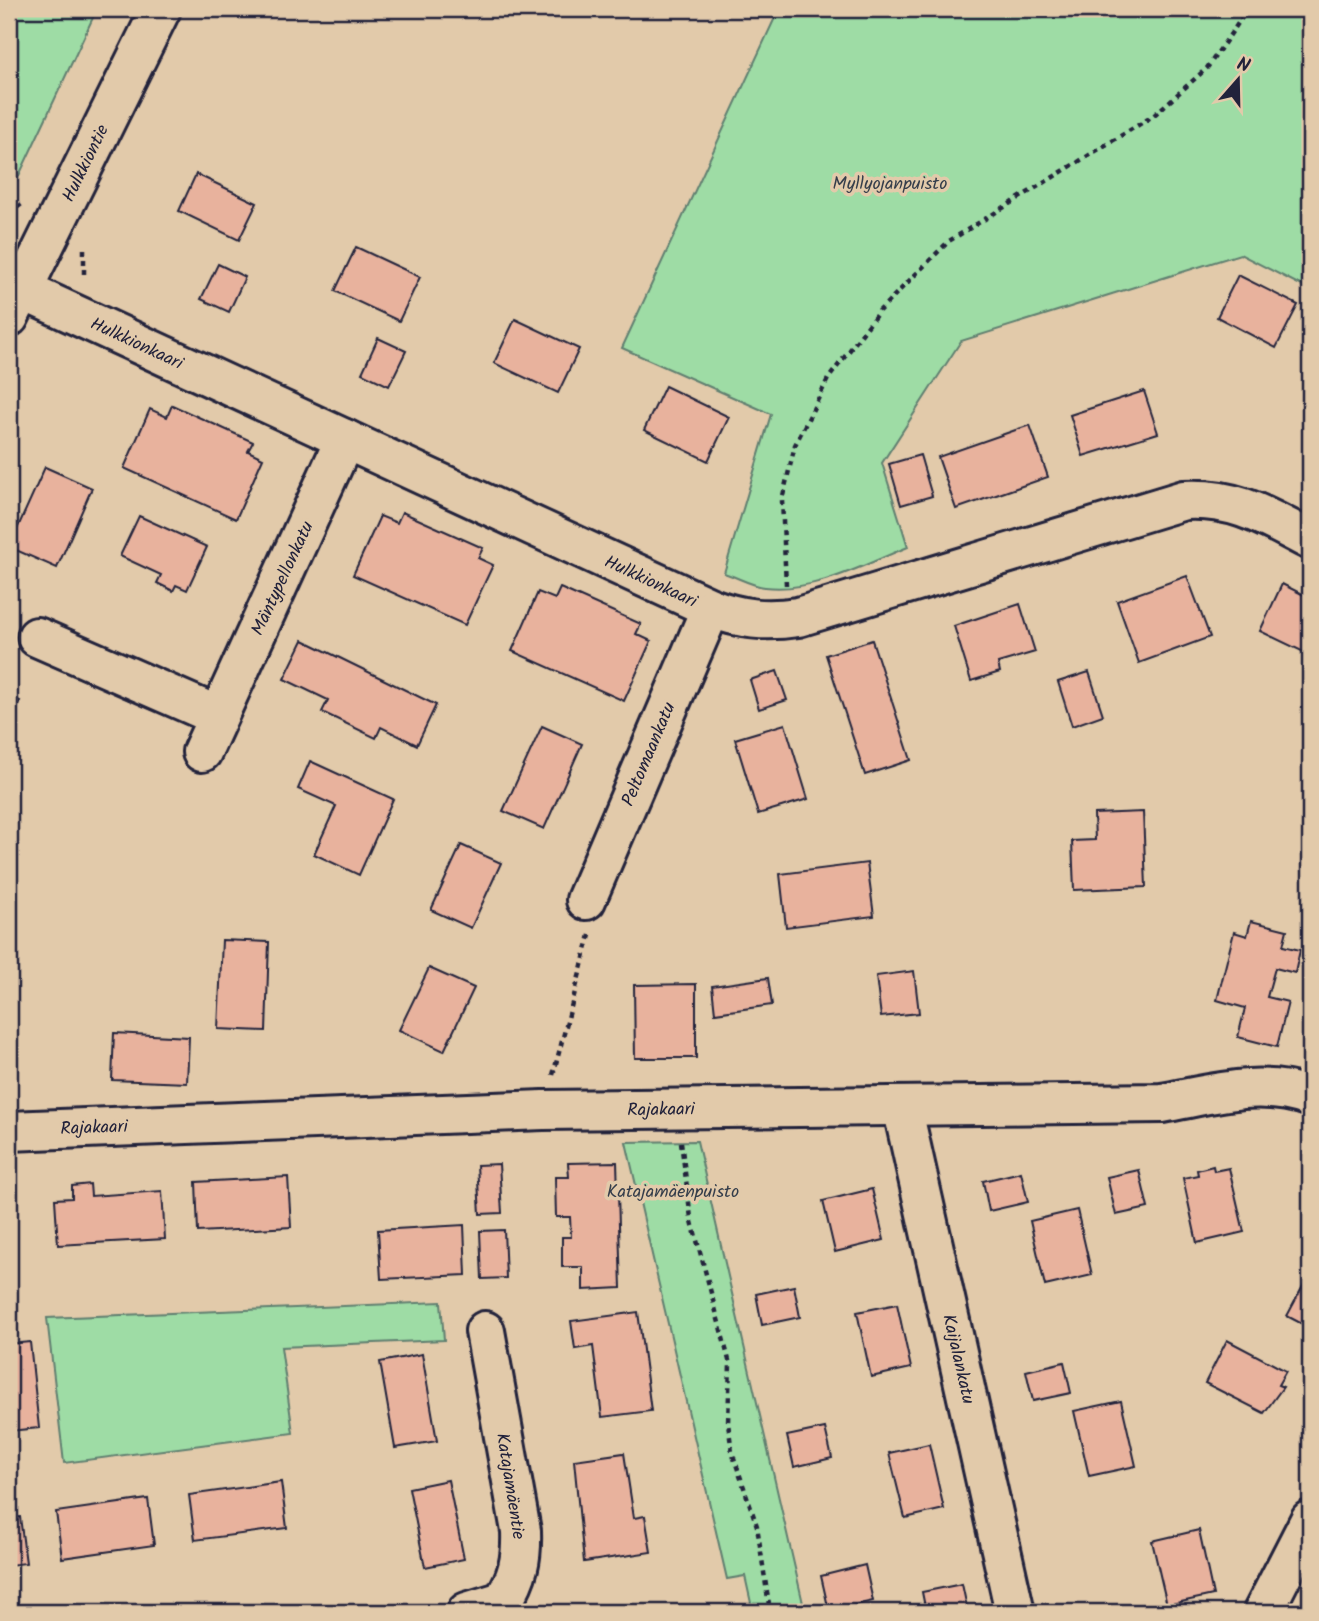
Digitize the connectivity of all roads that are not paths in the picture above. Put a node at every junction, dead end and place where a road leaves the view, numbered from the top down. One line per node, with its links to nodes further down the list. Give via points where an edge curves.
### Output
1 (162, 9): 2 (street, Hulkkiontie)
2 (13, 298): 3 (street, Hulkkionkaari)
3 (345, 439): 5 (street, Hulkkionkaari); 7 (street, Mäntypellonkatu)
4 (1310, 540): 5 (street, Hulkkionkaari, via 1242,506 1212,499 1184,500 798,617 740,619)
5 (711, 608): 9 (street, Peltomaankatu)
6 (37, 637): 7 (street)
7 (218, 716): 8 (street, Mäntypellonkatu)
8 (202, 752)
9 (586, 900)
10 (1310, 1097): 11 (street, Rajakaari, via 1265,1087 1234,1088 1162,1103)
11 (902, 1106): 12 (street, Rajakaari, via 544,1110); 16 (street, Kaijalankatu)
12 (9, 1131)
13 (485, 1331): 15 (street, Katajamäentie, via 522,1555 517,1579 503,1601)
14 (1310, 1520): 17 (street)
15 (467, 1612)
16 (1015, 1612)
17 (1262, 1612)

